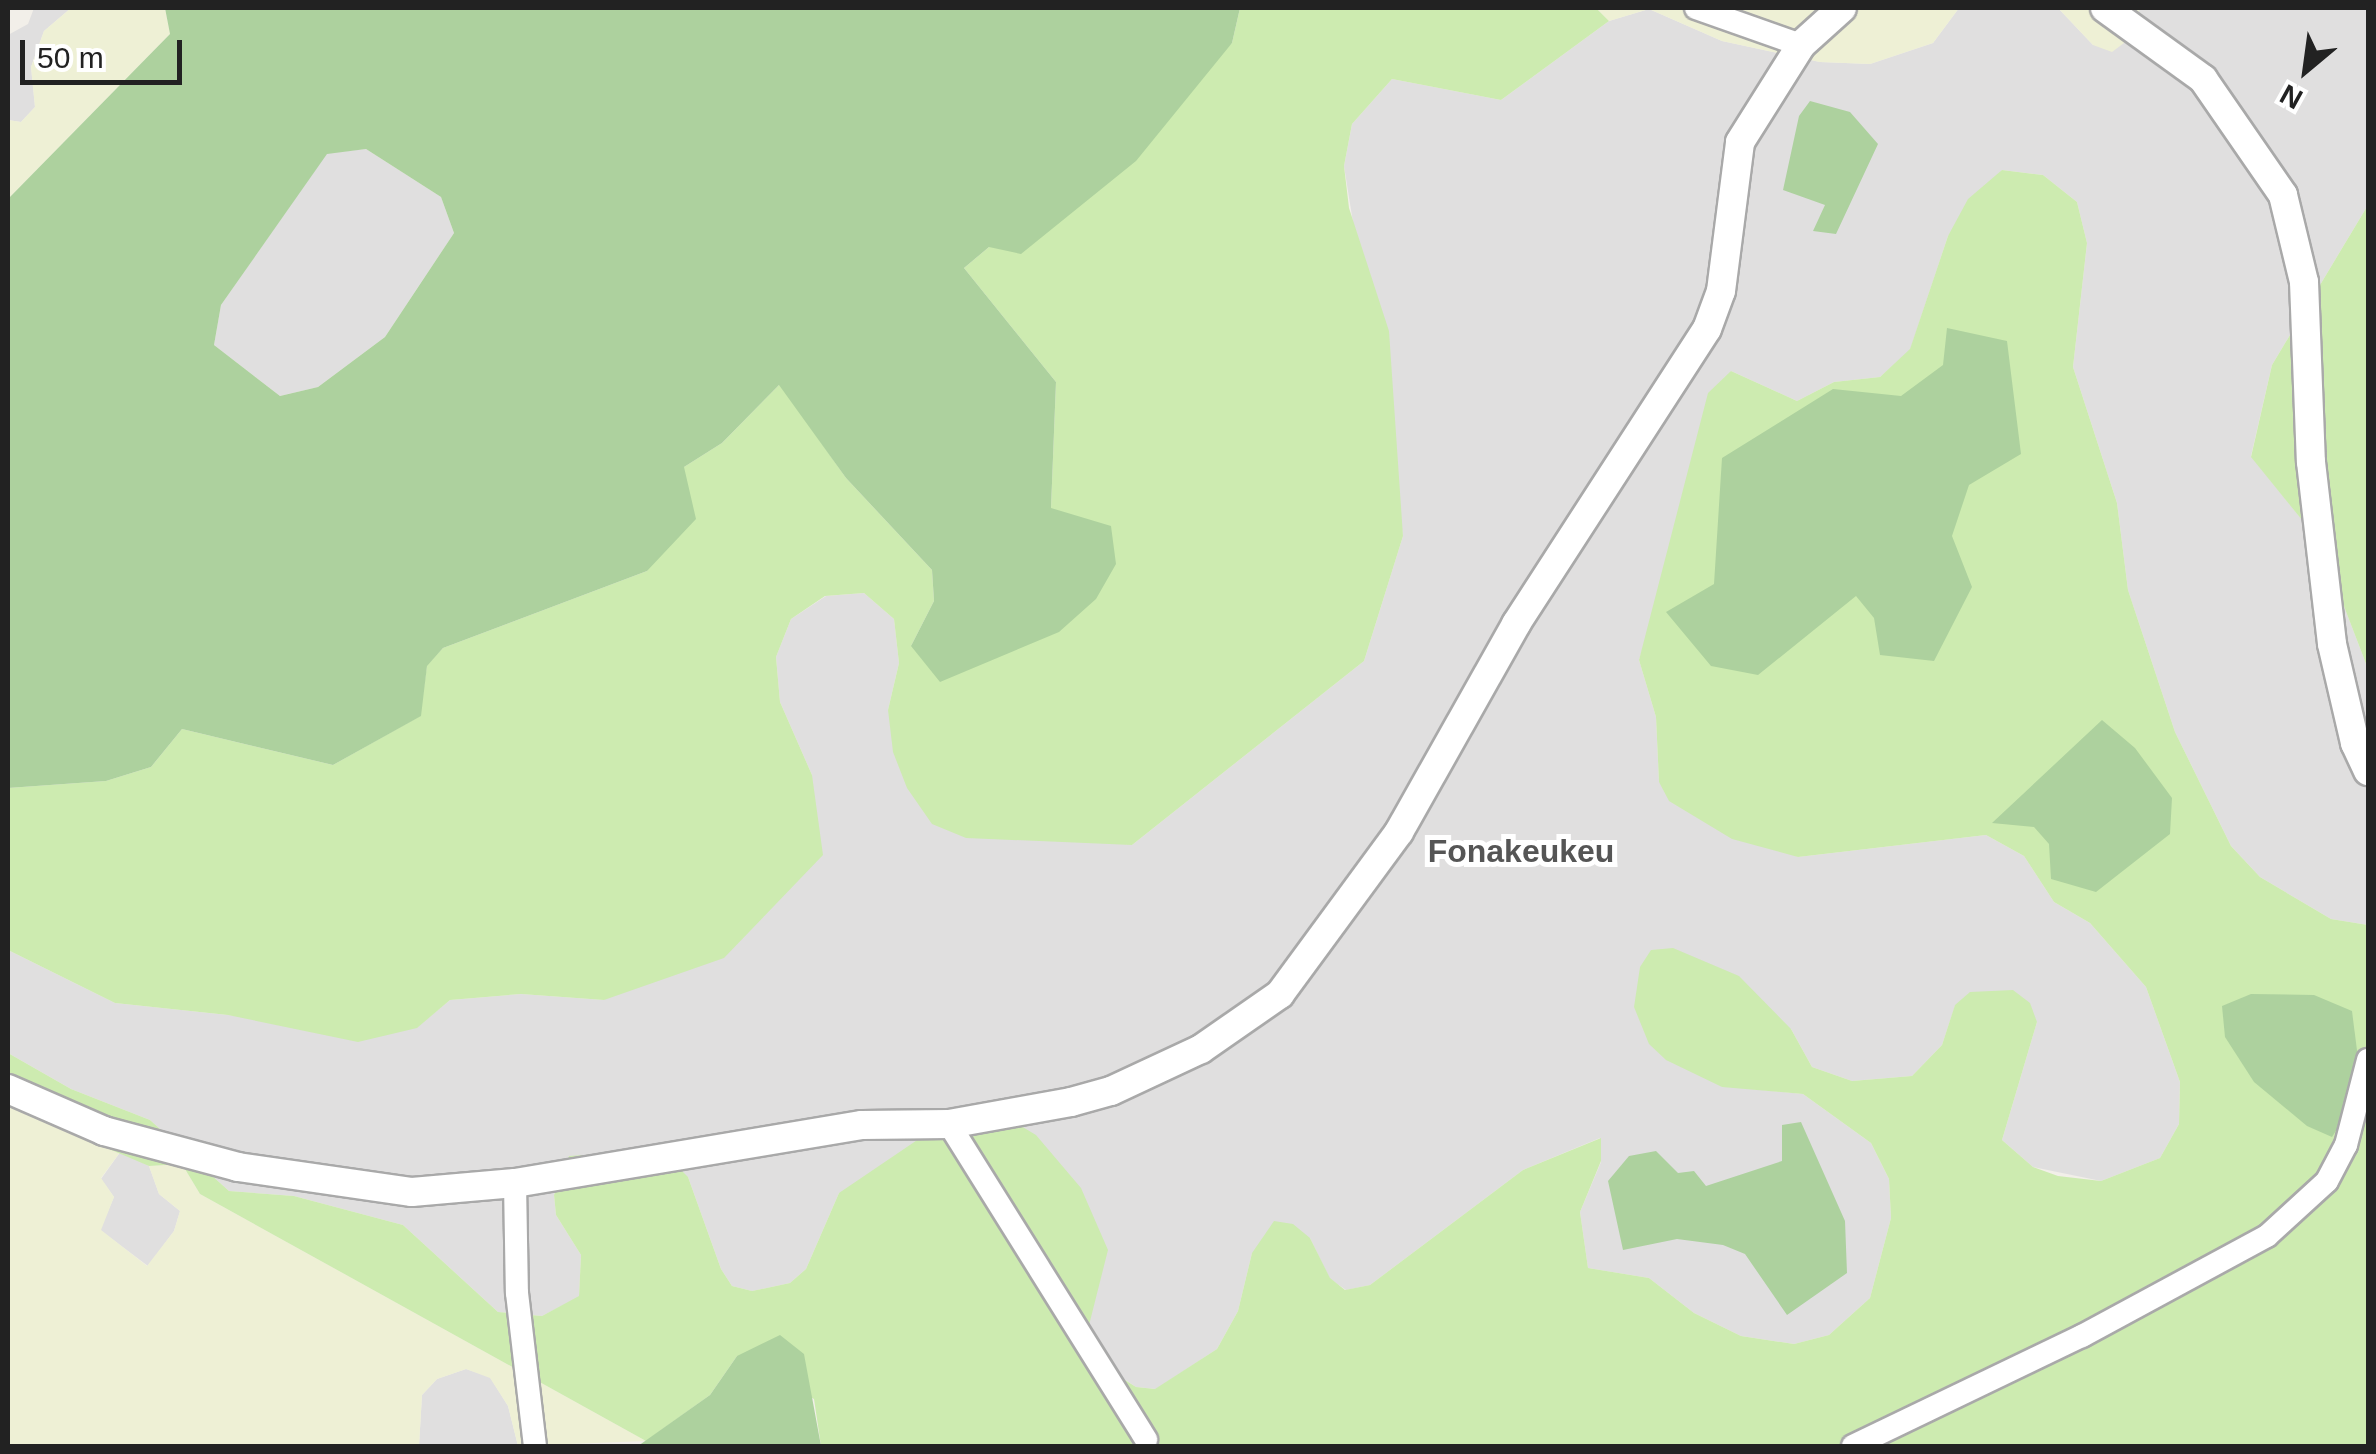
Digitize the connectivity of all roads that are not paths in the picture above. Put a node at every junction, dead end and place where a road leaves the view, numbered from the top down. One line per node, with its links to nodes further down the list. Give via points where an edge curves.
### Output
1 (1696, 8): 4 (street)
2 (1842, 8): 4 (street)
3 (2106, 8): 5 (street, via 2171,53 2226,103 2288,210 2304,282 2310,462 2332,644)
4 (1801, 46): 8 (street, via 1740,142 1721,291 1708,329 1516,624 1399,832 1309,960 1258,1014 1156,1072 1071,1102)
5 (2368, 771)
6 (2368, 1060): 12 (street, via 2346,1145 2328,1181 2267,1236 2082,1336)
7 (8, 1089): 9 (street, via 104,1131 310,1182 412,1192)
8 (948, 1124): 9 (street, via 862,1126); 10 (street)
9 (515, 1183): 11 (street, via 517,1293)
10 (1146, 1439)
11 (535, 1446)
12 (1852, 1446)

